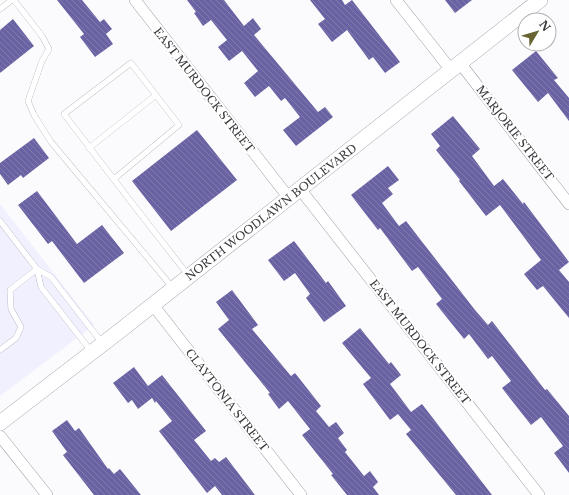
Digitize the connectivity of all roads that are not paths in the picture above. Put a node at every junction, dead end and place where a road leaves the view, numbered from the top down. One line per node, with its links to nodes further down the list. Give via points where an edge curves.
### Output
1 (13, 0): 5 (lane); 16 (lane, via 49,48 28,100 34,115 51,142)
2 (135, 0): 11 (street, EAST MURDOCK STREET)
3 (396, 0): 6 (street, MARJORIE STREET)
4 (540, 0): 6 (main road, NORTH WOODLAWN BOULEVARD)
5 (0, 9)
6 (455, 66): 10 (main road, NORTH WOODLAWN BOULEVARD); 12 (street, MARJORIE STREET)
7 (156, 95): 8 (lane); 8 (lane, via 131,63 64,114); 9 (lane, via 179,125)
8 (89, 148): 9 (lane)
9 (114, 179): 15 (lane)
10 (300, 189): 11 (main road, NORTH WOODLAWN BOULEVARD); 24 (street, EAST MURDOCK STREET)
11 (289, 198): 15 (main road, NORTH WOODLAWN BOULEVARD)
12 (569, 204)
13 (0, 221): 14 (lane)
14 (37, 269): 18 (lane, via 51,277); 18 (lane, via 41,287); 19 (lane, via 10,290 11,309 21,327 16,338)
15 (189, 277): 16 (main road, NORTH WOODLAWN BOULEVARD)
16 (174, 289): 17 (main road, NORTH WOODLAWN BOULEVARD)
17 (153, 305): 18 (main road, NORTH WOODLAWN BOULEVARD); 23 (street, CLAYTONIA STREET)
18 (98, 348): 20 (main road, NORTH WOODLAWN BOULEVARD)
19 (0, 350)
20 (0, 423)
21 (0, 436): 22 (street)
22 (47, 495)
23 (301, 495)
24 (539, 495)

